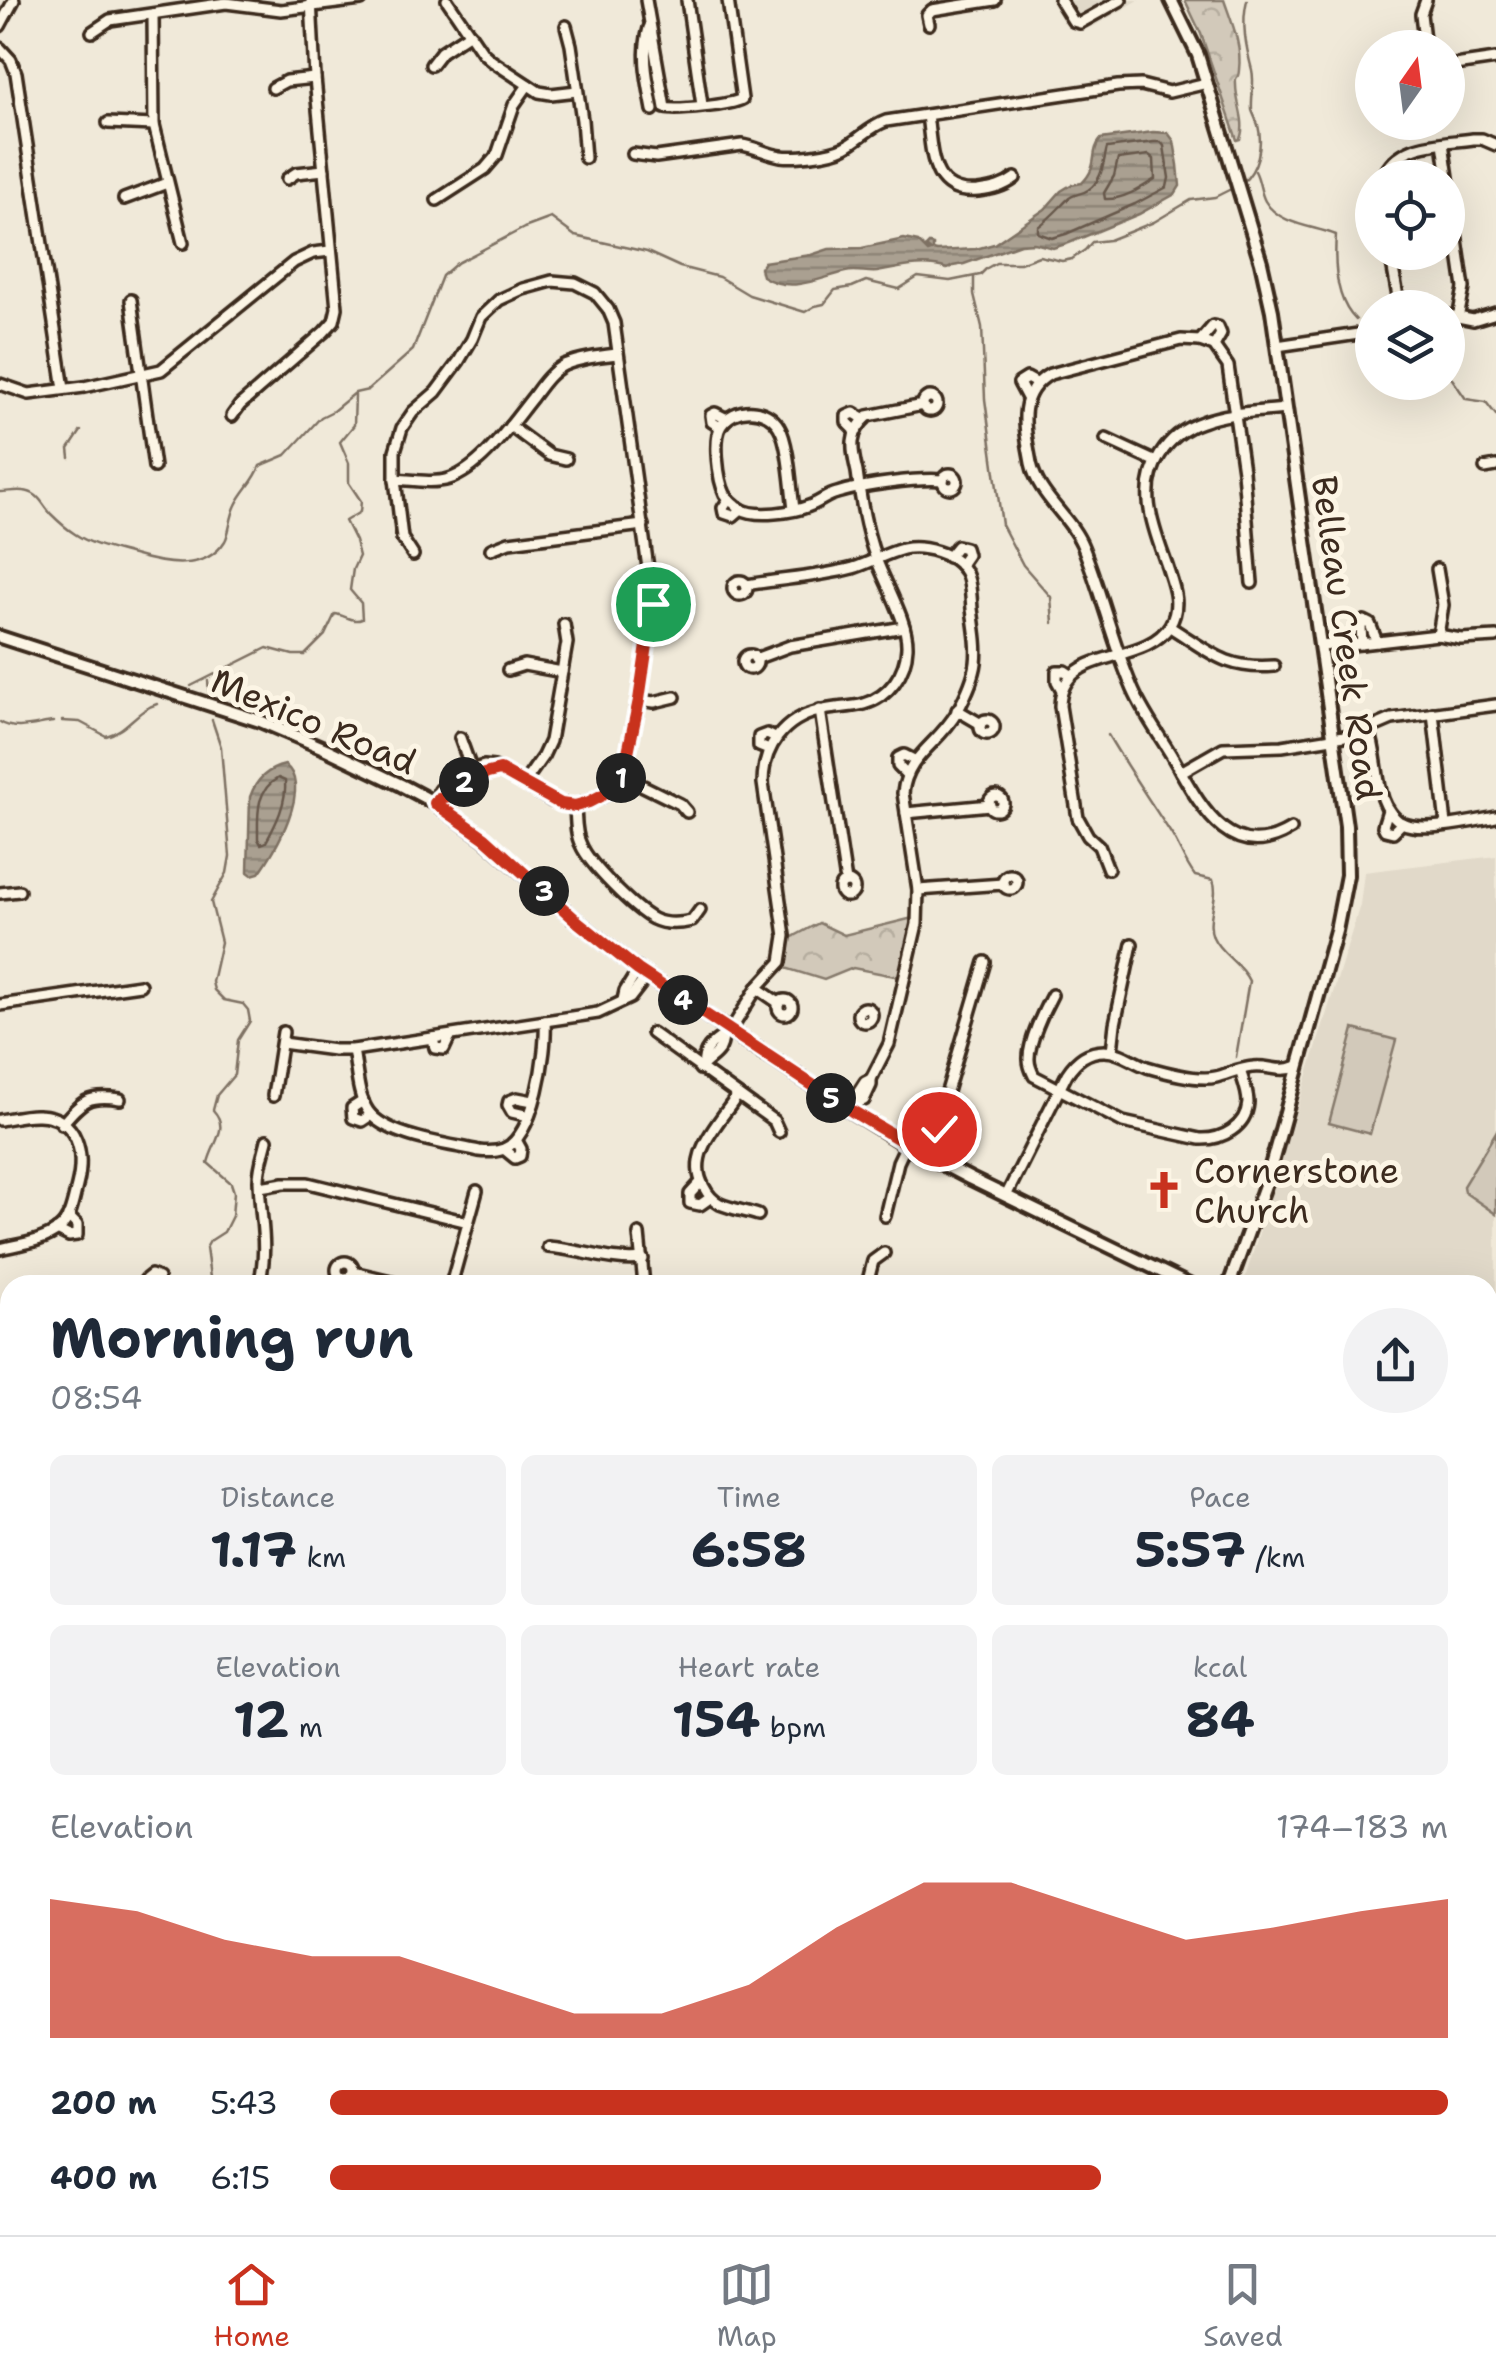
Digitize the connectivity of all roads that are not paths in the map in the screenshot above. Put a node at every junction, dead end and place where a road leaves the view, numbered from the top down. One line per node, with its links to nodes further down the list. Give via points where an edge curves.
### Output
1 (14, 0): 16 (street)
2 (361, 0): 12 (street)
3 (646, 0): 15 (street)
4 (688, 0): 30 (street)
5 (728, 0): 30 (street, via 742,99)
6 (995, 0): 14 (street, via 932,10)
7 (1060, 0): 8 (street, via 1077,23)
8 (1121, 0)
9 (1171, 0): 26 (main road, Belleau Creek Road)
10 (1426, 0): 18 (street)
11 (453, 2): 20 (street)
12 (311, 4): 13 (street, via 282,10 226,3); 25 (street)
13 (153, 14): 19 (street, via 110,20); 34 (street)
14 (929, 24)
15 (650, 25): 30 (street, via 665,108); 31 (street, via 644,61)
16 (0, 26)
17 (566, 26): 29 (street)
18 (1423, 30)
19 (92, 32)
20 (470, 33): 24 (street); 27 (street, via 483,53)
21 (0, 48): 59 (street, via 16,73)
22 (1496, 59): 23 (street)
23 (1465, 64)
24 (431, 66)
25 (315, 78): 28 (street); 40 (street)
26 (1207, 84): 32 (street, via 1169,92 1118,86); 55 (main road, Belleau Creek Road, via 1262,262)
27 (528, 86): 29 (street, via 546,94); 45 (street, via 514,105 498,155)
28 (273, 88)
29 (578, 91): 38 (street)
30 (702, 105)
31 (653, 110)
32 (927, 115): 37 (street, via 875,125 846,146 794,157 742,145); 41 (street, via 934,165 947,184 973,192)
33 (108, 123): 34 (street)
34 (154, 125): 43 (street)
35 (1443, 143): 36 (street); 39 (street, via 1415,147); 48 (street)
36 (1495, 143)
37 (632, 154)
38 (585, 158)
39 (1394, 160)
40 (324, 170): 42 (street); 47 (street)
41 (1015, 178)
42 (287, 180)
43 (167, 184): 44 (street); 46 (street)
44 (124, 199)
45 (437, 200)
46 (183, 244)
47 (330, 251): 57 (street, via 294,262 161,370); 63 (street, via 334,321)
48 (1463, 290)
49 (131, 300): 57 (street)
50 (1496, 313): 51 (street)
51 (1465, 318)
52 (1355, 335): 55 (street)
53 (1200, 340): 54 (street); 54 (street, via 1218,326); 91 (street, via 1050,374 1027,398 1034,473 1083,546)
54 (1214, 346): 62 (street, via 1228,366)
55 (1277, 346): 61 (main road, Belleau Creek Road)
56 (618, 354): 64 (street, via 562,366); 69 (street, via 608,309 575,283 552,281 499,300 481,317 436,392 402,428); 73 (street)
57 (143, 375): 59 (street); 68 (street)
58 (0, 384): 59 (street, via 30,394)
59 (64, 390)
60 (923, 405): 71 (street, via 864,419 853,441)
61 (1286, 409): 62 (street); 90 (main road, Belleau Creek Road)
62 (1235, 415): 67 (street, via 1184,430); 80 (street)
63 (232, 416)
64 (510, 426): 66 (street, via 548,455); 69 (street, via 460,474)
65 (1106, 439): 67 (street)
66 (566, 460)
67 (1156, 462): 83 (street, via 1149,508 1176,593)
68 (154, 467)
69 (395, 479): 75 (street, via 402,538)
70 (943, 480): 71 (street)
71 (859, 489): 72 (street); 77 (street)
72 (794, 510): 72 (street, via 784,439 773,419 745,410 724,423 717,450 728,499 765,514)
73 (644, 525): 74 (street); 97 (street, via 653,604)
74 (491, 549)
75 (413, 555)
76 (948, 557): 77 (street, via 912,548); 78 (street); 78 (street, via 957,546 965,548)
77 (876, 559): 81 (street); 84 (street)
78 (960, 565): 100 (street, via 978,648 974,678)
79 (1437, 568): 85 (street, via 1443,605)
80 (1252, 583)
81 (746, 585)
82 (564, 624): 95 (street)
83 (1170, 626): 91 (street); 93 (street, via 1232,664)
84 (904, 628): 92 (street); 99 (street, via 904,668 893,685 866,704)
85 (1438, 635): 87 (street); 88 (street)
86 (0, 637): 110 (main road, Mexico Road, via 260,721)
87 (1496, 637)
88 (1377, 642): 89 (street); 89 (street, via 1364,621)
89 (1362, 644): 90 (street)
90 (1322, 649): 104 (main road, Belleau Creek Road)
91 (1120, 654): 107 (street, via 1136,696); 120 (street, via 1071,675 1060,706 1074,805)
92 (755, 658)
93 (1274, 666)
94 (508, 670): 95 (street)
95 (562, 672): 109 (street, via 550,741)
96 (674, 697): 97 (street)
97 (639, 700): 108 (street)
98 (1496, 705): 101 (street)
99 (820, 710): 121 (street); 131 (street, via 775,738 763,770 785,936 781,962)
100 (958, 710): 102 (street); 115 (street, via 914,760)
101 (1434, 713): 103 (street, via 1384,720); 118 (street)
102 (981, 724)
103 (1369, 730): 104 (street); 113 (street)
104 (1333, 736): 107 (street, via 1223,748); 142 (main road, Belleau Creek Road, via 1347,875)
105 (460, 738): 106 (street)
106 (473, 772): 109 (street, via 500,770); 110 (street)
107 (1181, 772): 119 (street, via 1212,820 1234,836 1263,841)
108 (623, 776): 112 (street, via 603,796); 114 (street)
109 (524, 783): 112 (street)
110 (437, 801): 129 (main road, Mexico Road)
111 (990, 805): 115 (street)
112 (575, 806): 126 (street, via 579,843 634,904 674,924 692,921)
113 (1388, 810): 117 (street); 117 (street, via 1385,830)
114 (686, 812)
115 (906, 813): 123 (street)
116 (1496, 817): 118 (street)
117 (1402, 823): 118 (street)
118 (1446, 824)
119 (1291, 829)
120 (1108, 869)
121 (846, 882)
122 (1004, 884): 123 (street)
123 (918, 890): 137 (street, via 918,924)
124 (0, 891): 125 (street)
125 (19, 891)
126 (700, 910)
127 (1132, 944): 141 (street)
128 (985, 962): 161 (street)
129 (642, 973): 136 (street, via 619,1005); 139 (main road, Mexico Road)
130 (140, 985): 134 (street)
131 (757, 988): 133 (street); 139 (street)
132 (1052, 995): 147 (street, via 1029,1064 1034,1076)
133 (779, 1003)
134 (0, 1005)
135 (871, 1018): 137 (street)
136 (545, 1021): 140 (street); 151 (street)
137 (894, 1024): 153 (street, via 864,1100)
138 (652, 1034): 143 (street)
139 (726, 1034): 143 (street); 153 (main road, Mexico Road)
140 (354, 1050): 148 (street, via 282,1038); 152 (street)
141 (1112, 1051): 144 (street, via 1202,1078); 147 (street, via 1073,1064)
142 (1298, 1066): 145 (street); 146 (main road, Belleau Creek Road)
143 (702, 1067): 149 (street)
144 (1240, 1070): 145 (street); 147 (street, via 1246,1109 1228,1134 1209,1140 1132,1125)
145 (1279, 1071): 146 (street)
146 (1292, 1088): 184 (main road, Belleau Creek Road)
147 (1059, 1090): 165 (street)
148 (273, 1096)
149 (737, 1096): 158 (street, via 774,1121); 162 (street, via 702,1149)
150 (120, 1099): 157 (street, via 88,1099)
151 (533, 1100): 155 (street); 155 (street, via 513,1099 508,1106)
152 (363, 1101): 154 (street); 154 (street, via 352,1108 353,1118)
153 (854, 1107): 160 (main road, Mexico Road)
154 (372, 1116): 155 (street, via 392,1129 480,1152 504,1149)
155 (529, 1116)
156 (0, 1120): 157 (street, via 37,1115)
157 (62, 1124): 168 (street, via 82,1159)
158 (779, 1132)
159 (268, 1140): 163 (street)
160 (906, 1145): 161 (main road, Mexico Road); 169 (street)
161 (931, 1158): 165 (main road, Mexico Road)
162 (701, 1182): 166 (street); 166 (street, via 690,1204)
163 (260, 1187): 170 (street, via 308,1183); 178 (street)
164 (477, 1191): 170 (street)
165 (1006, 1196): 183 (main road, Mexico Road)
166 (710, 1198): 167 (street)
167 (758, 1215)
168 (68, 1216): 171 (street); 171 (street, via 77,1234)
169 (884, 1216)
170 (468, 1222): 180 (street)
171 (57, 1230): 174 (street)
172 (639, 1234): 176 (street)
173 (548, 1247): 176 (street)
174 (0, 1250)
175 (884, 1252): 182 (street)
176 (643, 1260): 181 (street)
177 (352, 1272): 179 (street)
178 (261, 1275)
179 (365, 1275)
180 (455, 1275)
181 (644, 1275)
182 (870, 1275)
183 (1168, 1275)
184 (1234, 1275)

